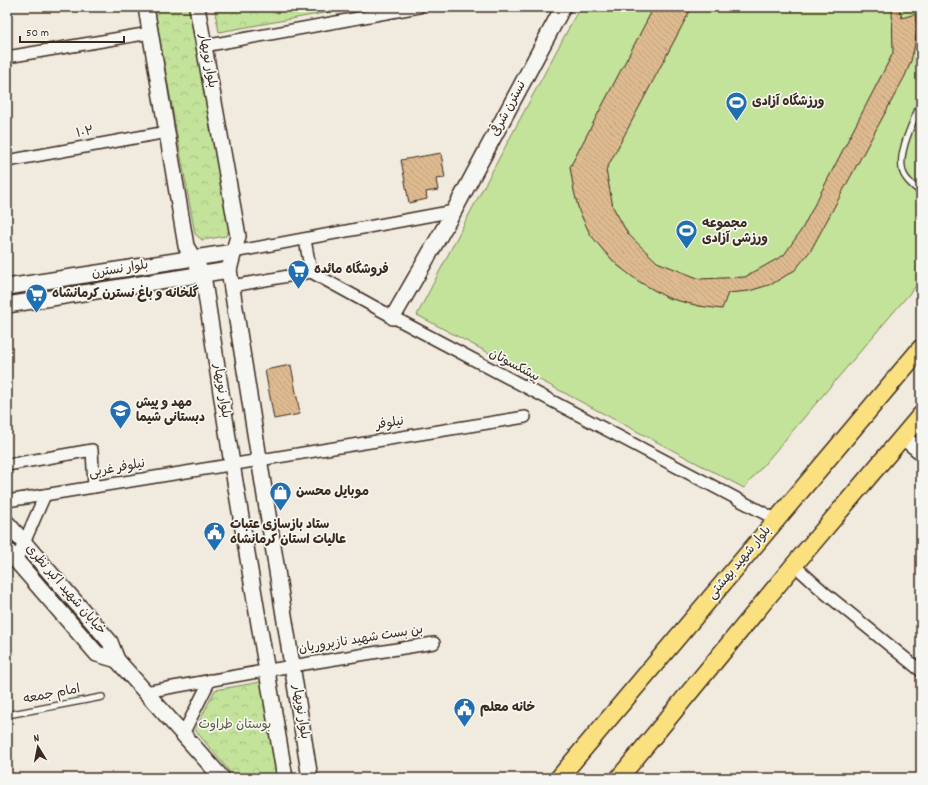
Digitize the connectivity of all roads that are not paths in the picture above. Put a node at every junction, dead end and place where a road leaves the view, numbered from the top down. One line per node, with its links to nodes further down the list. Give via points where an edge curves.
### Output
1 (146, 7): 6 (main road, بلوار نوبهار)
2 (197, 7): 7 (main road, بلوار نوبهار)
3 (419, 7): 5 (street)
4 (563, 7): 13 (main road, نسترن شرقی)
5 (357, 13): 7 (street)
6 (150, 33): 8 (street); 10 (main road, بلوار نوبهار)
7 (204, 46): 15 (main road, بلوار نوبهار, via 238,236)
8 (7, 57)
9 (921, 102): 12 (lane, via 904,146 902,169 911,186)
10 (167, 132): 11 (street, ۱۰۲); 16 (main road, بلوار نوبهار, via 186,246)
11 (7, 161)
12 (921, 192)
13 (454, 211): 14 (street); 23 (main road, نسترن شرقی)
14 (305, 240): 15 (street); 18 (street)
15 (234, 252): 16 (main road, بلوار نسترن); 17 (main road, بلوار نوبهار)
16 (193, 259): 19 (main road, بلوار نوبهار); 21 (main road, بلوار نسترن)
17 (229, 270): 19 (main road, بلوار نسترن); 20 (main road, بلوار نوبهار)
18 (311, 272): 20 (street); 23 (street, پیشکسوتان)
19 (203, 275): 22 (main road, بلوار نسترن); 30 (main road, بلوار نوبهار)
20 (232, 286): 29 (main road, بلوار نوبهار)
21 (7, 287)
22 (7, 305)
23 (393, 317): 35 (street, پیشکسوتان)
24 (921, 348): 35 (main road, بلوار شهید بهشتی)
25 (921, 415): 27 (main road)
26 (525, 417): 29 (street, نیلوفر)
27 (903, 437): 28 (main road); 39 (main road)
28 (921, 452)
29 (259, 459): 30 (street, نیلوفر); 42 (main road, بلوار نوبهار)
30 (232, 464): 32 (street, نیلوفر غربی); 43 (main road, بلوار نوبهار)
31 (7, 465): 32 (street, via 92,450)
32 (94, 487): 33 (street, نیلوفر غربی)
33 (45, 495): 34 (street, نیلوفر غربی); 37 (street)
34 (7, 501)
35 (777, 520): 53 (main road, بلوار شهید بهشتی)
36 (7, 523): 37 (main road, خیابان شهید اکبر نظری)
37 (24, 542): 38 (street); 41 (main road, خیابان شهید اکبر نظری, via 110,642)
38 (12, 556): 41 (main road, خیابان شهید اکبر نظری, via 98,654)
39 (794, 565): 44 (street); 54 (main road)
40 (434, 643): 42 (street, بن بست شهید نازپروریان)
41 (117, 660): 46 (main road, خیابان شهید اکبر نظری)
42 (292, 666): 43 (street, بن بست شهید نازپروریان); 52 (main road, بلوار نوبهار)
43 (267, 670): 45 (street, بن بست شهید نازپروریان); 51 (main road, بلوار نوبهار)
44 (921, 670)
45 (210, 680): 46 (street, بن بست شهید نازپروریان); 49 (street)
46 (145, 692): 49 (main road, خیابان شهید اکبر نظری)
47 (102, 697): 48 (lane, امام جمعه)
48 (7, 715)
49 (183, 734): 50 (main road, خیابان شهید اکبر نظری)
50 (222, 778)
51 (285, 778)
52 (310, 778)
53 (559, 778)
54 (619, 778)

